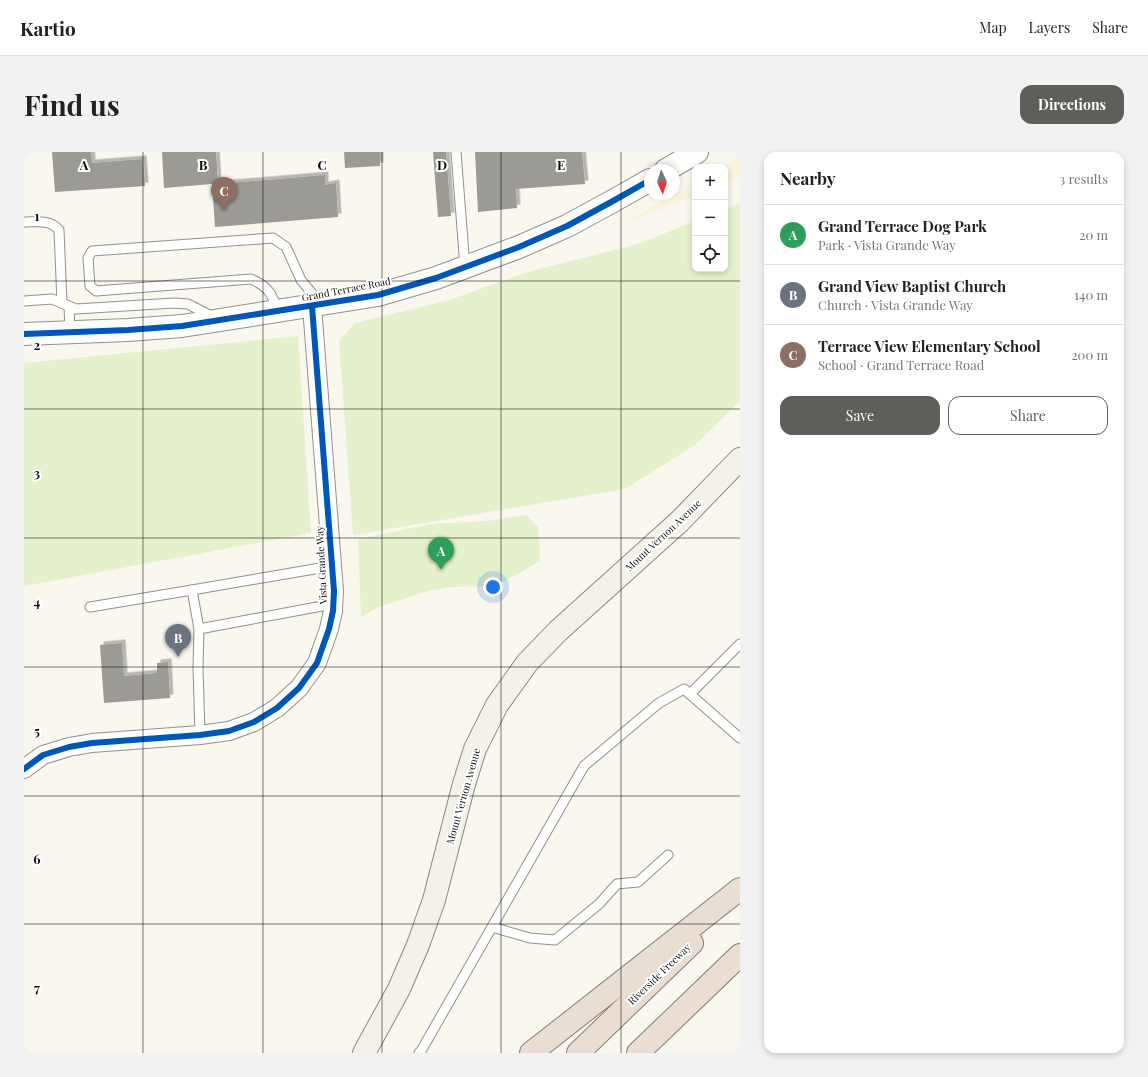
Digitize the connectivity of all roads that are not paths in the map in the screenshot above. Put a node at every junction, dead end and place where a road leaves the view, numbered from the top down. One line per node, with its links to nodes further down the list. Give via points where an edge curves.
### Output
1 (456, 152): 4 (lane)
2 (644, 184): 4 (street, Grand Terrace Road, via 567,226)
3 (24, 222): 6 (lane, via 43,221 55,225 59,230)
4 (465, 267): 7 (street, Grand Terrace Road, via 378,295)
5 (24, 301): 6 (lane, via 52,300)
6 (66, 305): 9 (lane, via 76,309 181,303); 10 (lane)
7 (317, 305): 8 (street, Grand Terrace Road); 8 (lane, via 301,280 286,247 273,238 92,252 88,258 90,286 96,291 251,279 261,283 268,290); 13 (street, Vista Grande Way)
8 (278, 311): 9 (street, Grand Terrace Road)
9 (220, 320): 10 (street, Grand Terrace Road, via 136,330)
10 (70, 332): 11 (street, Grand Terrace Road)
11 (24, 334)
12 (740, 459): 29 (main road, Mount Vernon Avenue, via 680,521 558,631 527,663 497,705 475,749 434,900 418,944 399,989)
13 (332, 566): 14 (lane); 15 (street, Vista Grande Way)
14 (192, 590): 16 (lane); 17 (lane)
15 (333, 604): 17 (lane); 20 (street, Vista Grande Way, via 329,629 317,663 299,688 277,708 254,722 229,731)
16 (90, 606)
17 (199, 629): 20 (lane)
18 (740, 644): 19 (lane)
19 (690, 694): 21 (lane); 26 (lane, via 684,689 659,703 584,766)
20 (200, 735): 22 (street, Vista Grande Way, via 69,747 43,755)
21 (740, 738)
22 (24, 769)
23 (668, 856): 26 (lane, via 638,882 617,884 599,904 556,940 530,938)
24 (740, 889): 31 (highway)
25 (740, 896): 32 (highway, Riverside Freeway)
26 (492, 926): 30 (lane)
27 (740, 955): 28 (highway)
28 (642, 1051)
29 (364, 1053)
30 (419, 1053)
31 (531, 1053)
32 (578, 1053)

